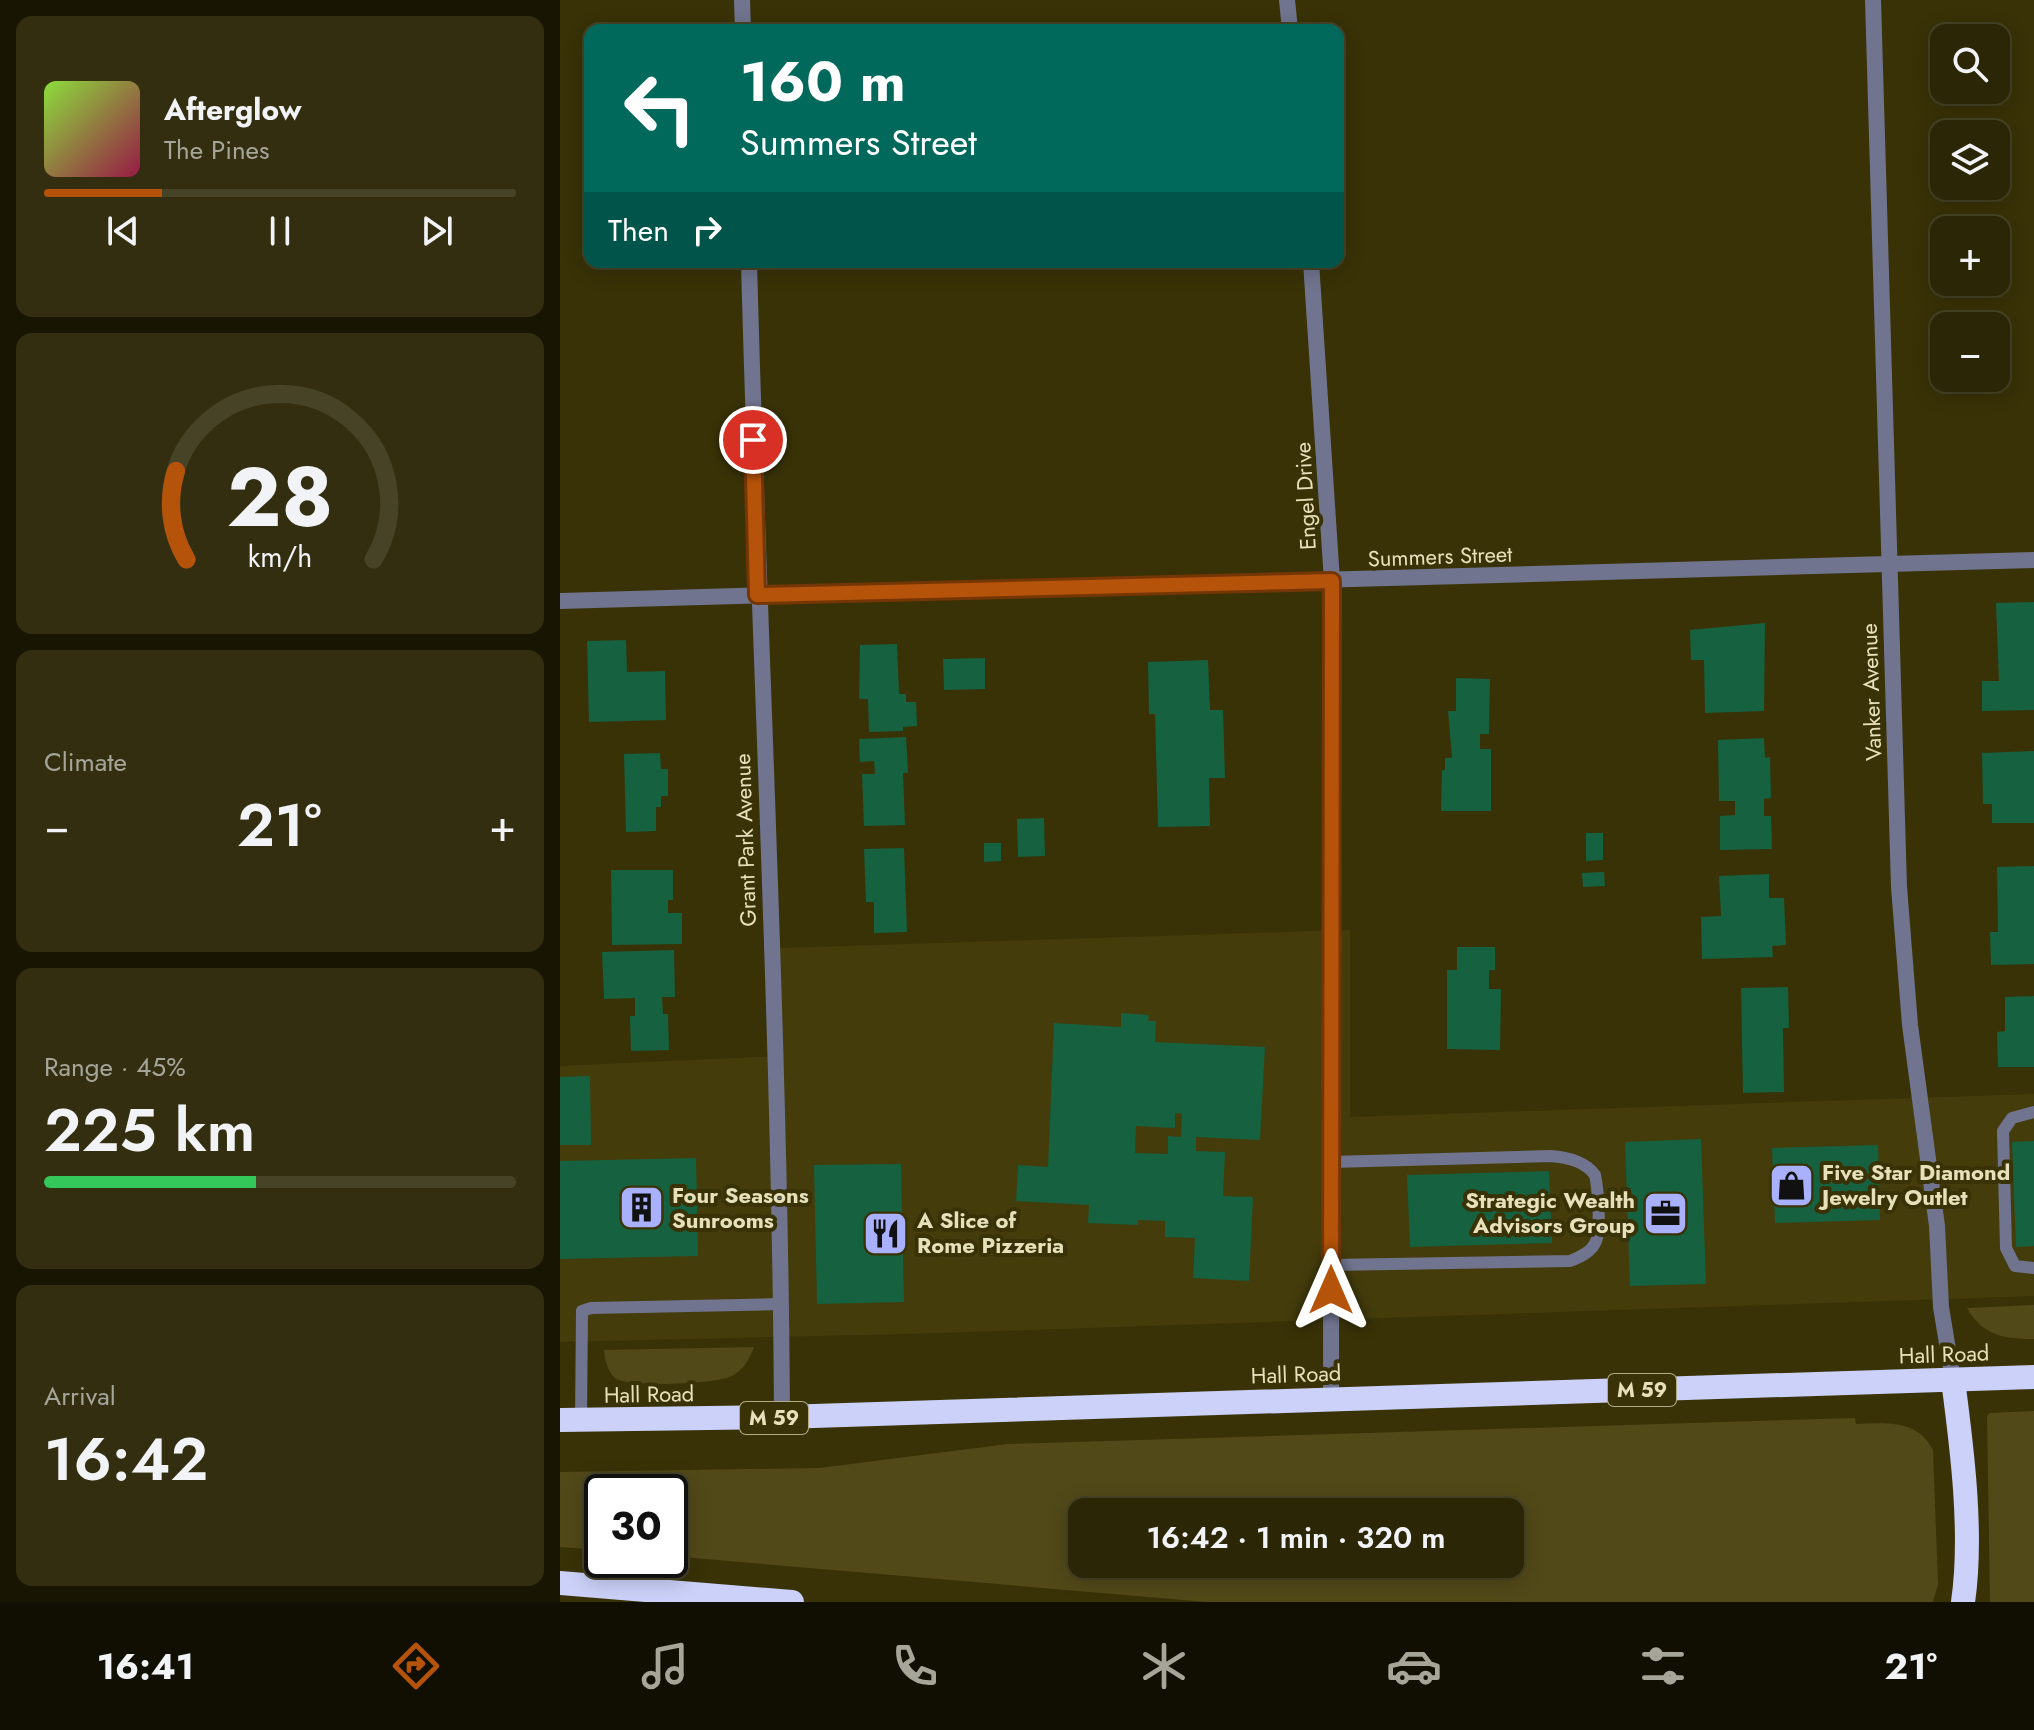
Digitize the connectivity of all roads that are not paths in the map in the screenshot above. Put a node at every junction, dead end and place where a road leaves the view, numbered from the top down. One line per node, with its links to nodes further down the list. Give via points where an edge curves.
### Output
1 (742, 0): 4 (street)
2 (1287, 0): 5 (street)
3 (1873, 0): 9 (street, Vanker Avenue)
4 (743, 24)
5 (1289, 24)
6 (749, 268): 11 (street, Grant Park Avenue)
7 (1311, 268): 10 (street, Engel Drive)
8 (2034, 560): 9 (street, Summers Street)
9 (1890, 564): 10 (street, Summers Street); 19 (street, Vanker Avenue, via 1899,887 1910,1025)
10 (1332, 581): 11 (street, Summers Street); 14 (street, Engel Drive)
11 (757, 595): 12 (street, Summers Street); 17 (street, Grant Park Avenue)
12 (560, 601)
13 (2034, 1112): 16 (lane, via 2012,1118 2003,1131 2006,1248 2015,1266)
14 (1331, 1162): 15 (street, Engel Drive); 15 (lane, via 1569,1158 1595,1175 1597,1233 1595,1244 1570,1261)
15 (1331, 1265): 20 (street, Engel Drive)
16 (2034, 1268)
17 (782, 1304): 21 (street, Grant Park Avenue); 22 (lane, via 582,1311)
18 (2034, 1377): 19 (highway, Hall Road / M 59)
19 (1953, 1380): 20 (highway, Hall Road / M 59); 26 (highway, via 1962,1453)
20 (1331, 1399): 21 (highway, Hall Road / M 59)
21 (782, 1417): 22 (highway, Hall Road / M 59)
22 (570, 1421)
23 (560, 1583): 24 (highway)
24 (614, 1595): 25 (highway)
25 (792, 1602)
26 (1963, 1602)

